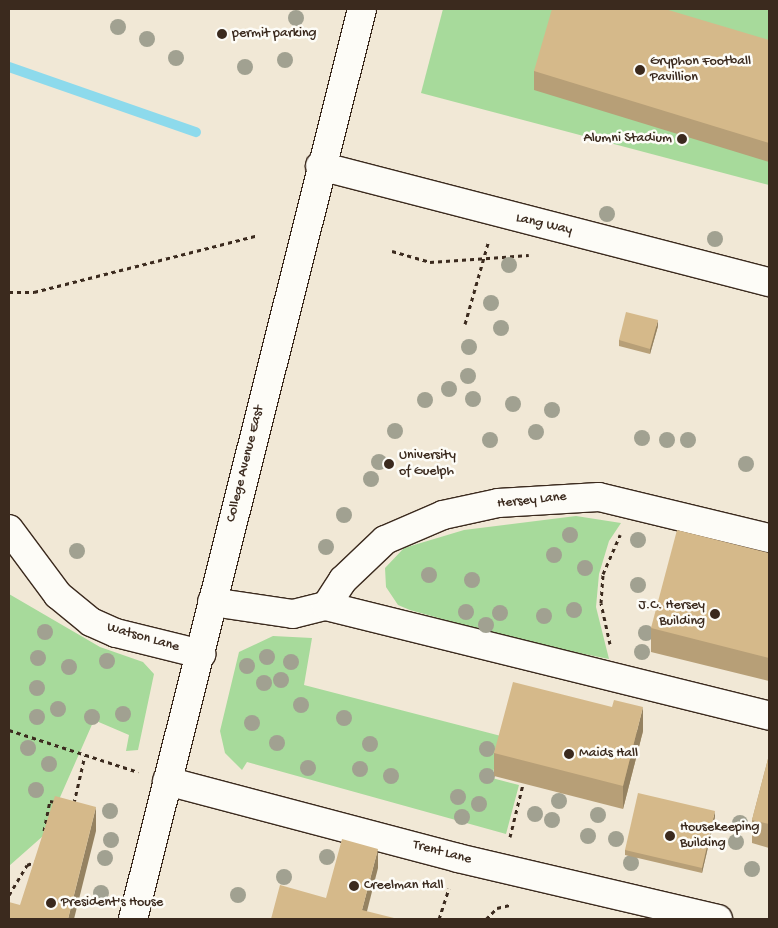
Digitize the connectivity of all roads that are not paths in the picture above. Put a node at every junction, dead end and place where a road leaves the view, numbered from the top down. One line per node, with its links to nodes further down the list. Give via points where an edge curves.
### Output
1 (362, 9): 2 (street, College Avenue East)
2 (320, 166): 3 (street, Lang Way); 6 (street, College Avenue East)
3 (769, 282)
4 (9, 530): 8 (street, Watson Lane, via 58,595 91,622 116,633)
5 (769, 538): 7 (street, Hersey Lane, via 634,502 562,497 443,515 386,540 343,580)
6 (212, 602): 7 (street, via 293,614); 8 (street, College Avenue East)
7 (326, 606): 9 (street)
8 (200, 654): 10 (street, College Avenue East)
9 (769, 716)
10 (167, 781): 11 (street, College Avenue East); 12 (street, Trent Lane, via 458,858)
11 (133, 919)
12 (718, 919)

